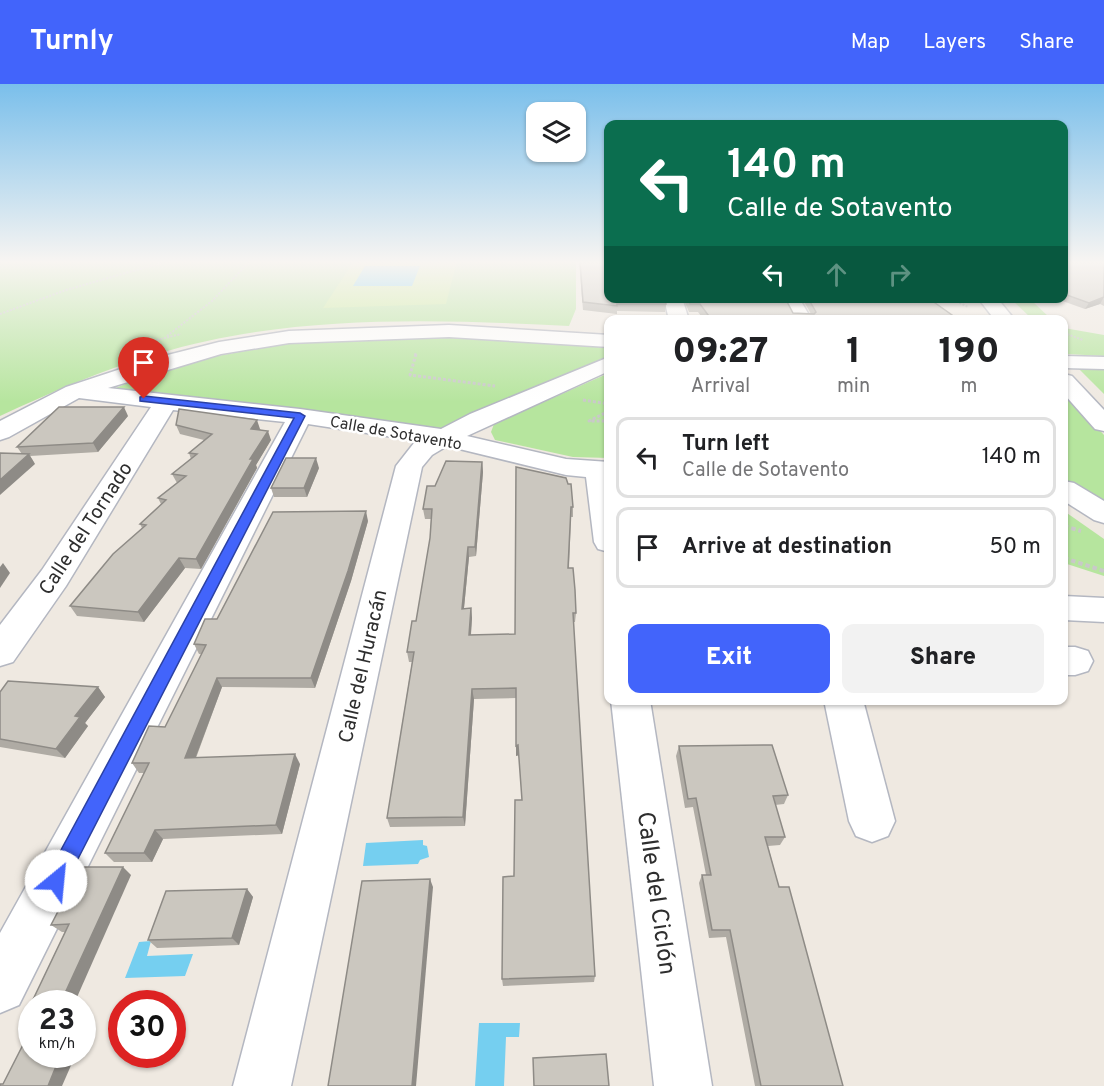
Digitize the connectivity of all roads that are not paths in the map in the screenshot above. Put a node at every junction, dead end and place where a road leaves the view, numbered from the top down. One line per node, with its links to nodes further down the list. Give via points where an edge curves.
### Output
1 (604, 341): 6 (street, via 449,332 289,337 219,348)
2 (1068, 362): 3 (street)
3 (1104, 363)
4 (604, 365): 11 (street, Calle del Huracán)
5 (1068, 385): 9 (street)
6 (74, 392): 7 (street, Calle de Sotavento); 10 (street)
7 (166, 402): 8 (street, Calle de Sotavento); 17 (street, Calle del Tornado, via 54,578)
8 (300, 416): 11 (street, Calle de Sotavento); 21 (street)
9 (1104, 424)
10 (0, 432)
11 (444, 437): 12 (street, Calle de Sotavento, via 566,467); 22 (street, Calle del Huracán, via 423,449 409,466)
12 (604, 470)
13 (1068, 491): 14 (street)
14 (1104, 513)
15 (1068, 608): 16 (street)
16 (1104, 610)
17 (0, 652)
18 (631, 705): 23 (street, Calle del Ciclón)
19 (844, 705): 20 (street)
20 (872, 821)
21 (0, 986)
22 (262, 1086)
23 (683, 1086)

